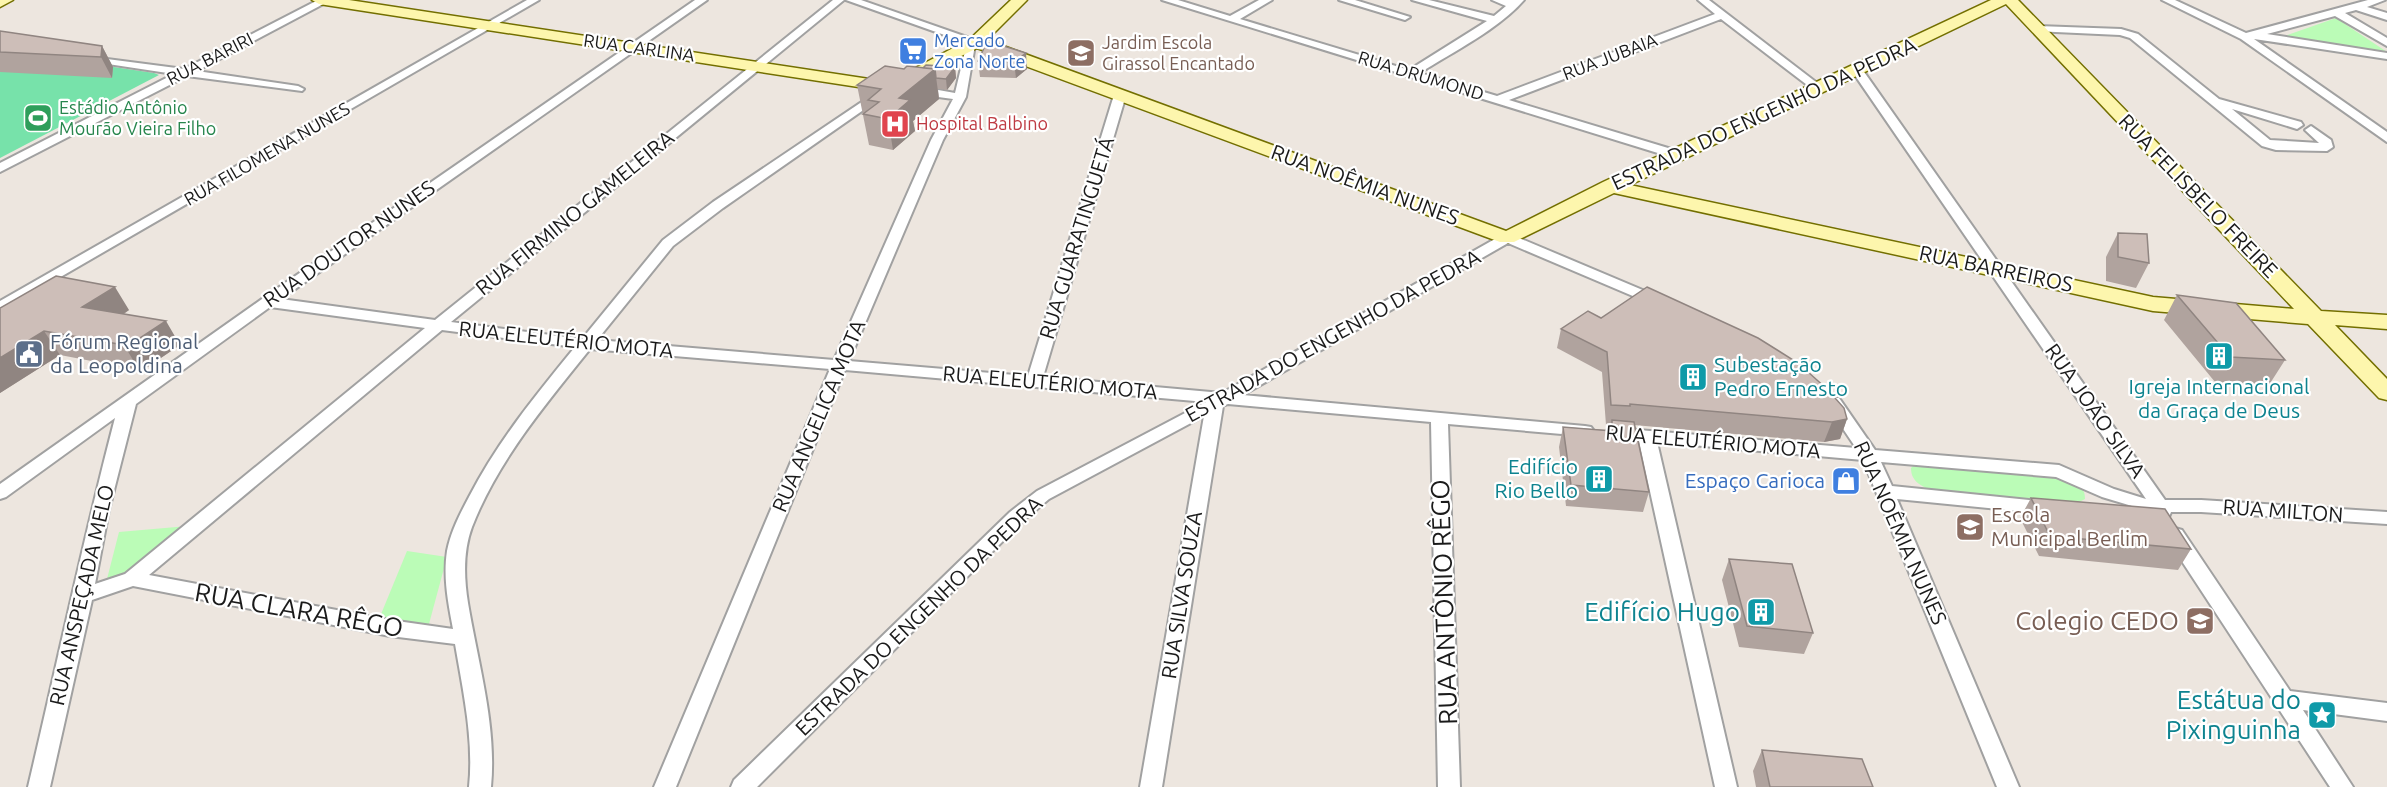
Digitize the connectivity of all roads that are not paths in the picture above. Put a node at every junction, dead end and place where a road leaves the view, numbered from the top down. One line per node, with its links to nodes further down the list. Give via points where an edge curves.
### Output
1 (6, 0): 19 (street)
2 (322, 0): 20 (street, RUA CARLINA); 40 (street, RUA BARIRI)
3 (534, 0): 29 (street, RUA FILOMENA NUNES)
4 (702, 0): 33 (street, RUA DOUTOR NUNES)
5 (839, 0): 38 (street, RUA FIRMINO GAMELEIRA)
6 (851, 0): 34 (street)
7 (1020, 0): 28 (street)
8 (1167, 0): 26 (street, RUA DRUMOND)
9 (1267, 0): 26 (street)
10 (1344, 0): 24 (street)
11 (1417, 0): 27 (street)
12 (1497, 0): 18 (street)
13 (1703, 0): 23 (street)
14 (2003, 0): 39 (street, ESTRADA DO ENGENHO DA PEDRA)
15 (2010, 0): 30 (street, RUA FELISBELO FREIRE)
16 (2167, 0): 31 (street)
17 (2380, 0): 21 (street)
18 (1517, 2): 27 (street)
19 (0, 3)
20 (359, 3): 29 (street, RUA CARLINA)
21 (2358, 7): 22 (street); 25 (street)
22 (2338, 13): 31 (street); 32 (street)
23 (1722, 15): 43 (street); 48 (street, RUA JUBAIA)
24 (1405, 17)
25 (2387, 17)
26 (1232, 19): 41 (street, RUA DRUMOND)
27 (1496, 20): 41 (street)
28 (999, 21): 34 (street); 35 (street)
29 (491, 26): 33 (street, RUA CARLINA); 58 (street, RUA FILOMENA NUNES)
30 (2038, 29): 47 (street, via 2130,34); 60 (street, RUA FELISBELO FREIRE)
31 (2248, 36): 36 (street); 51 (street)
32 (2387, 44)
33 (631, 48): 38 (street, RUA CARLINA); 57 (street, RUA DOUTOR NUNES)
34 (971, 49): 35 (street); 42 (street); 46 (street, RUA ANGELICA MOTA)
35 (1002, 51): 45 (street, RUA NOÊMIA NUNES)
36 (2387, 56)
37 (81, 57): 40 (street)
38 (756, 66): 42 (street, RUA CARLINA); 62 (street, RUA FIRMINO GAMELEIRA)
39 (1858, 71): 43 (street, ESTRADA DO ENGENHO DA PEDRA); 56 (street, RUA JOÃO SILVA)
40 (184, 72): 44 (street); 53 (street, RUA BARIRI)
41 (1412, 73): 48 (street, RUA DRUMOND)
42 (891, 87): 46 (street, RUA CARLINA); 63 (street, via 686,227 668,243)
43 (1818, 88): 52 (street, ESTRADA DO ENGENHO DA PEDRA)
44 (298, 89)
45 (1120, 95): 55 (street, RUA NOÊMIA NUNES); 65 (street, RUA GUARATINGUETÁ)
46 (960, 97): 64 (street, RUA ANGELICA MOTA, via 937,140)
47 (2211, 99): 49 (street); 50 (street, via 2271,145 2327,147)
48 (1498, 100): 52 (street, RUA DRUMOND)
49 (2297, 125)
50 (2311, 130)
51 (2387, 138)
52 (1674, 154): 54 (street, ESTRADA DO ENGENHO DA PEDRA)
53 (0, 168)
54 (1610, 186): 55 (street, ESTRADA DO ENGENHO DA PEDRA); 56 (street, RUA BARREIROS)
55 (1507, 238): 59 (street, RUA NOÊMIA NUNES); 68 (street, ESTRADA DO ENGENHO DA PEDRA)
56 (1996, 268): 60 (street, RUA BARREIROS, via 2153,304); 76 (street, RUA JOÃO SILVA)
57 (267, 302): 62 (street, RUA ELEUTÉRIO MOTA); 69 (street, RUA DOUTOR NUNES)
58 (0, 307)
59 (1678, 310)
60 (2315, 318): 61 (street, RUA BARREIROS); 67 (street, RUA FELISBELO FREIRE)
61 (2387, 322)
62 (438, 325): 63 (street, RUA ELEUTÉRIO MOTA); 79 (street, RUA FIRMINO GAMELEIRA)
63 (584, 344): 64 (street, RUA ELEUTÉRIO MOTA); 81 (street, via 521,424 463,527 456,575)
64 (839, 366): 65 (street, RUA ELEUTÉRIO MOTA); 86 (street, RUA ANGELICA MOTA)
65 (1034, 381): 68 (street, RUA ELEUTÉRIO MOTA)
66 (1820, 391): 72 (street, RUA NOÊMIA NUNES, via 1834,403)
67 (2387, 393)
68 (1220, 401): 70 (street, RUA ELEUTÉRIO MOTA); 87 (street, ESTRADA DO ENGENHO DA PEDRA, via 1043,495 1017,516); 88 (street, RUA SILVA SOUZA)
69 (128, 403): 74 (street, RUA DOUTOR NUNES); 80 (street, RUA ANSPEÇADA MELO, via 99,510)
70 (1439, 417): 71 (street, RUA ELEUTÉRIO MOTA); 89 (street, RUA ANTÔNIO RÊGO)
71 (1647, 436): 72 (street, RUA ELEUTÉRIO MOTA); 90 (street)
72 (1870, 456): 73 (street, RUA NOÊMIA NUNES); 76 (street, RUA ELEUTÉRIO MOTA, via 2059,471 2094,496)
73 (1886, 492): 75 (street); 91 (street, RUA NOÊMIA NUNES)
74 (0, 493)
75 (2062, 509)
76 (2162, 509): 77 (street, RUA MILTON); 78 (street, RUA MILTON, via 2201,506); 82 (street, RUA JOÃO SILVA)
77 (2118, 515)
78 (2387, 518)
79 (132, 579): 80 (street, RUA FIRMINO GAMELEIRA); 81 (street, RUA CLARA RÊGO, via 390,628)
80 (83, 596): 84 (street, RUA ANSPEÇADA MELO)
81 (465, 638): 85 (street, via 476,704)
82 (2283, 699): 83 (street); 92 (street, RUA JOÃO SILVA)
83 (2387, 712)
84 (39, 787)
85 (480, 787)
86 (665, 787)
87 (742, 787)
88 (1151, 787)
89 (1449, 787)
90 (1726, 787)
91 (2008, 787)
92 (2342, 787)

